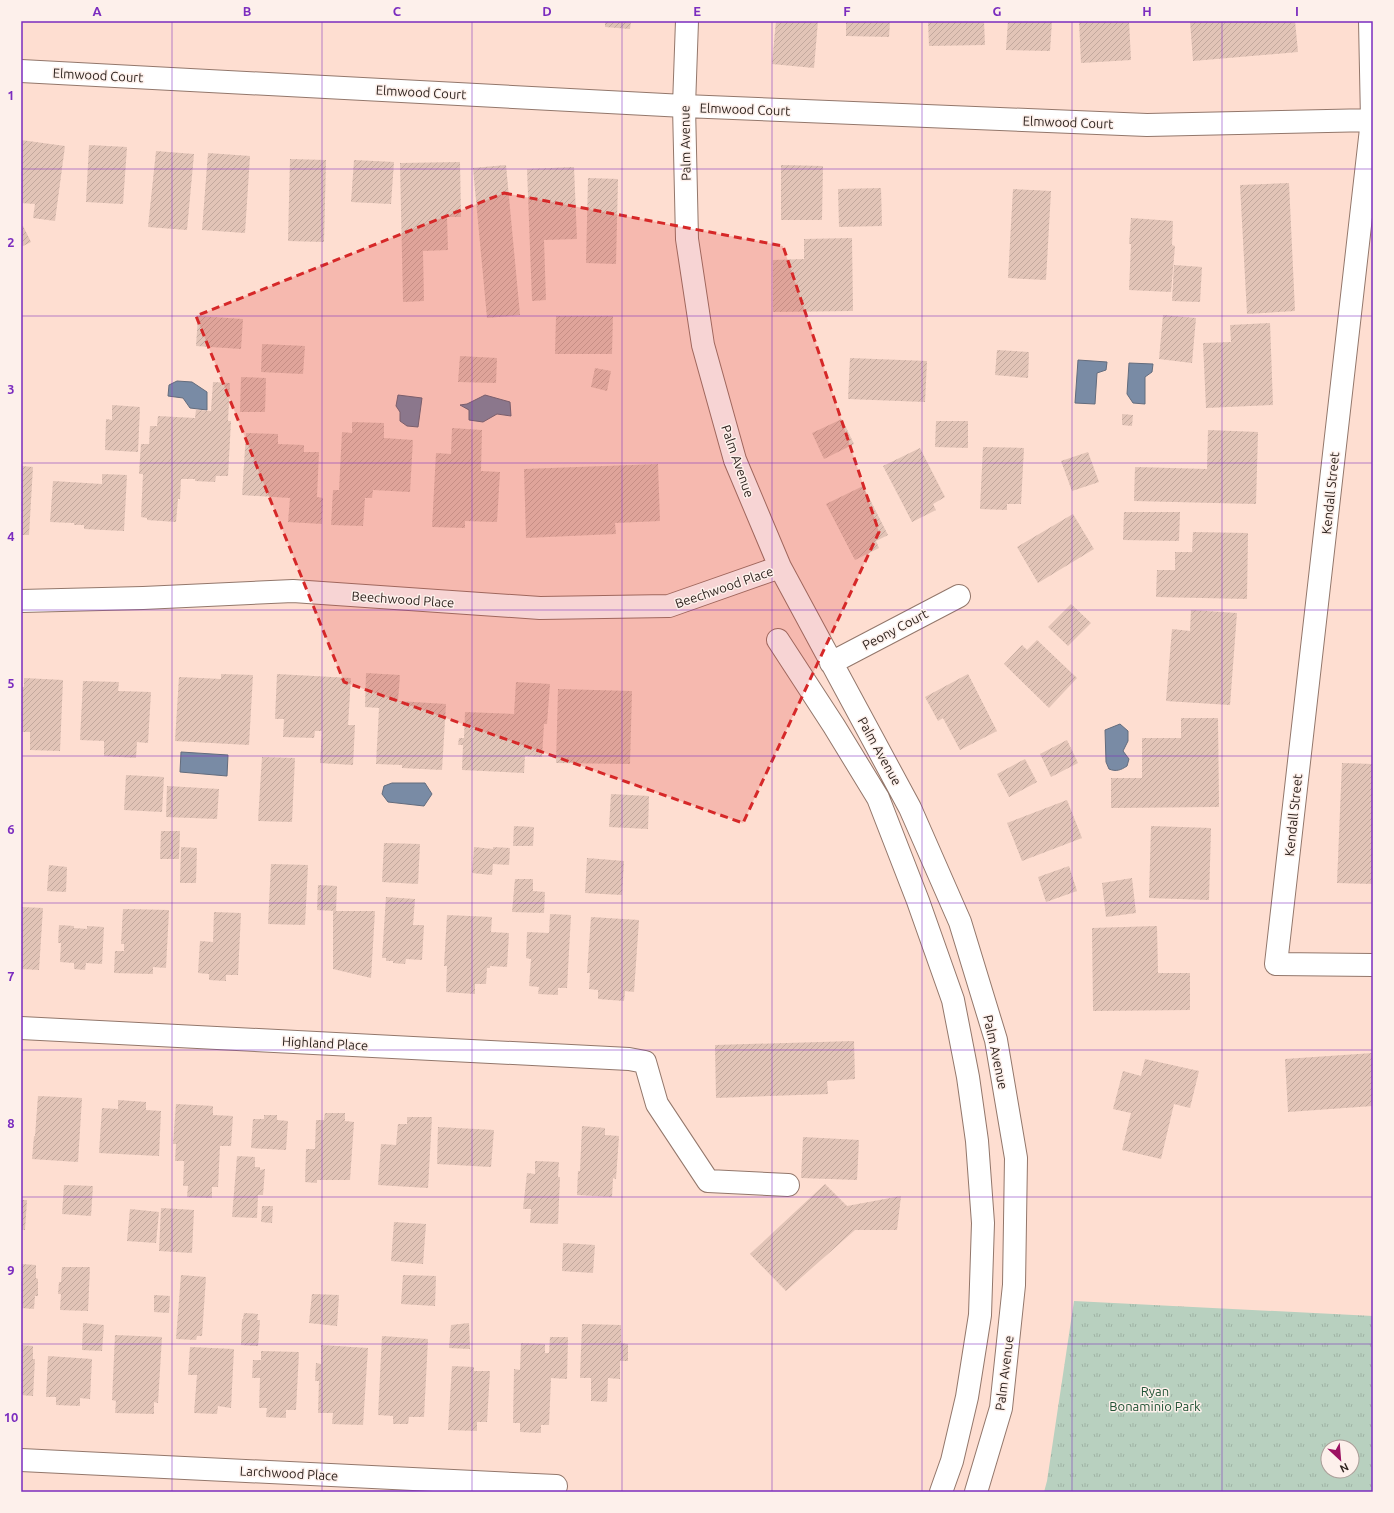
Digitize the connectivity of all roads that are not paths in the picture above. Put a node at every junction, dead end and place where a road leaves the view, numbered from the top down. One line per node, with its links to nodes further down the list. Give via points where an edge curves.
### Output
1 (687, 21): 4 (street, Palm Avenue)
2 (1370, 21): 5 (street, Kendall Street)
3 (21, 71): 4 (street, Elmwood Court)
4 (684, 106): 5 (street, Elmwood Court, via 1147,125); 6 (street, Palm Avenue, via 688,239 703,345 735,460)
5 (1373, 120): 11 (street, Kendall Street, via 1276,964)
6 (780, 567): 8 (street, Beechwood Place, via 669,606 540,608 293,591 143,598); 10 (street, Palm Avenue)
7 (959, 596): 10 (street, Peony Court)
8 (21, 600)
9 (778, 640): 16 (street, via 878,798 918,901 955,1008 977,1141 983,1223 980,1315 969,1389 952,1461)
10 (831, 663): 17 (street, Palm Avenue, via 910,808 954,908 996,1040 1016,1158 1014,1285 1001,1408)
11 (1373, 965)
12 (21, 1028): 13 (street, Highland Place, via 629,1058 645,1062 657,1104 708,1181)
13 (788, 1185)
14 (21, 1460): 15 (street, Larchwood Place)
15 (556, 1486)
16 (940, 1492)
17 (976, 1492)

